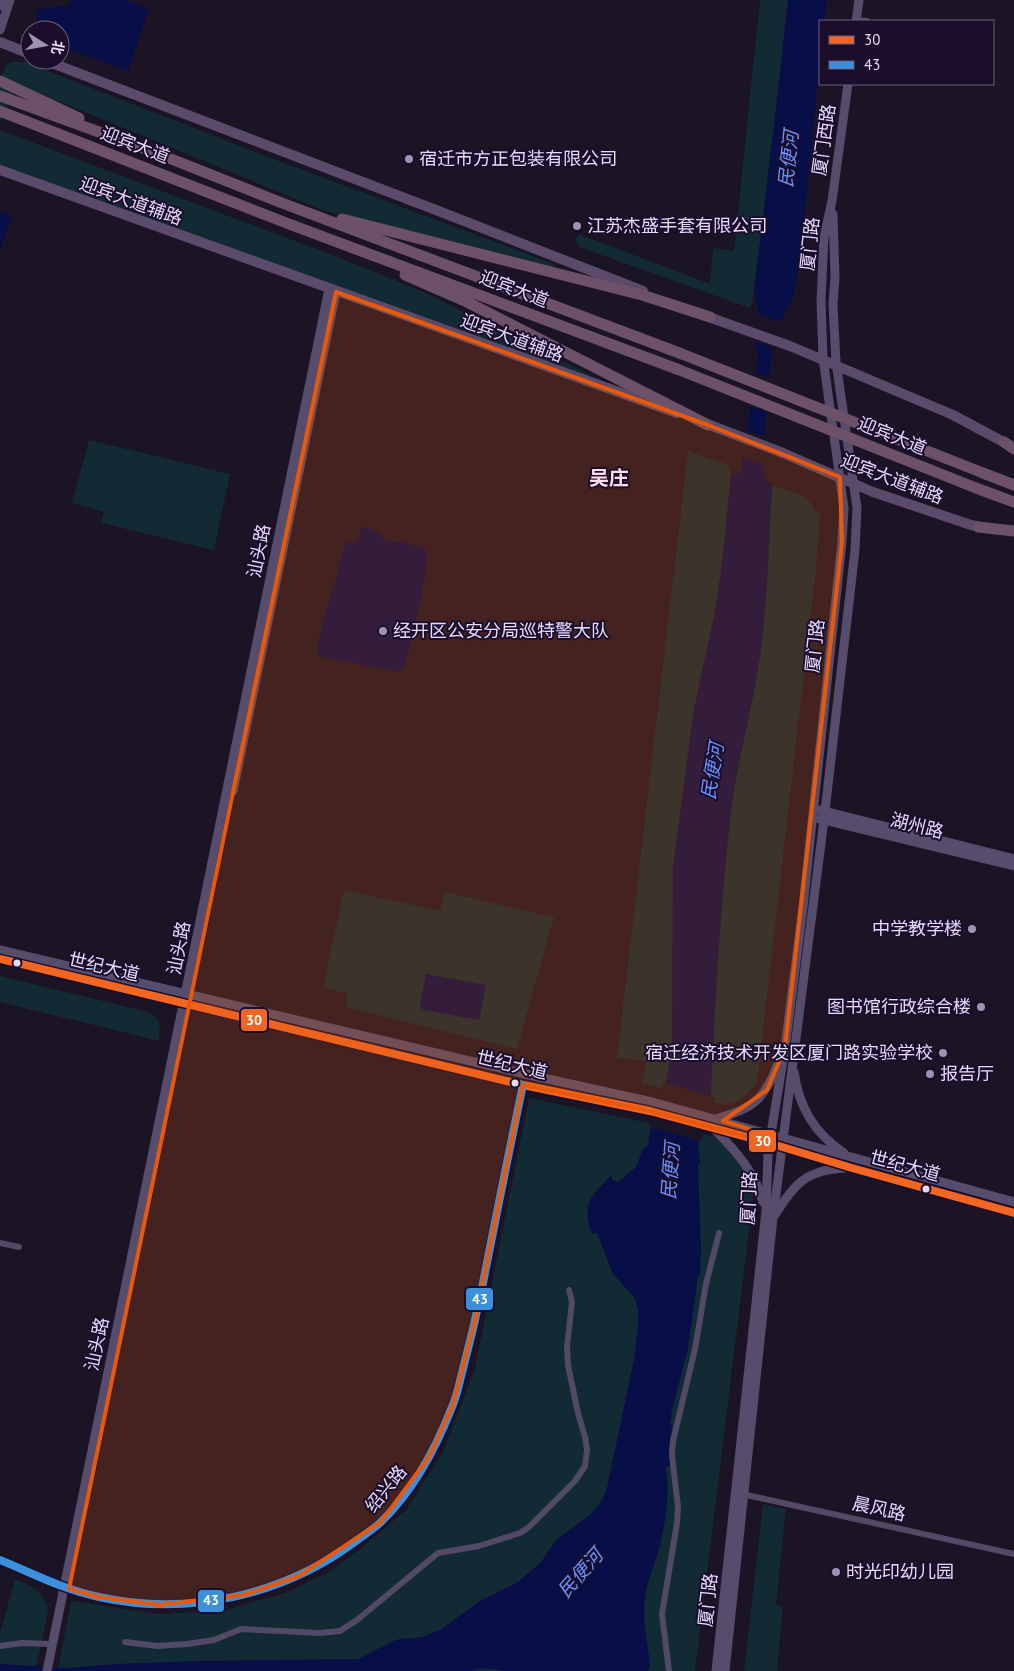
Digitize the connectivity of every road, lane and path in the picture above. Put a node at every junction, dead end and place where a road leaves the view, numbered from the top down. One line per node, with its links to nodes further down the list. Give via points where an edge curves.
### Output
1 (4, 0): 4 (street)
2 (10, 0): 6 (street)
3 (859, 0): 5 (street)
4 (0, 6)
5 (856, 20)
6 (0, 30)
7 (0, 42): 8 (main road)
8 (20, 50)
9 (70, 70): 20 (main road)
10 (0, 81): 14 (highway)
11 (848, 85): 16 (street, 厦门西路)
12 (0, 96): 14 (highway, 迎宾大道)
13 (3, 116): 18 (highway, 迎宾大道)
14 (151, 151): 17 (highway, 迎宾大道)
15 (0, 170): 19 (main road, 迎宾大道辅路)
16 (832, 201): 21 (street, 厦门路, via 824,237 821,301); 22 (street, 厦门路)
17 (282, 203): 20 (highway, via 642,295); 27 (highway, 迎宾大道, bridge, via 682,354)
18 (289, 224): 23 (highway, via 467,302); 28 (highway, 迎宾大道, bridge, via 677,369)
19 (332, 291): 23 (main road, 迎宾大道辅路); 38 (street, 汕头路)
20 (710, 318): 21 (main road)
21 (824, 361): 22 (main road); 25 (street, 厦门路)
22 (837, 366): 24 (main road, via 953,415); 26 (street, 厦门路)
23 (708, 425): 25 (main road, 迎宾大道辅路)
24 (1011, 446)
25 (840, 477): 26 (main road, 迎宾大道辅路); 31 (street, 厦门路, via 844,508 842,542)
26 (854, 483): 29 (main road, 迎宾大道辅路); 32 (street, 厦门路, via 857,508 855,550)
27 (1014, 485)
28 (1014, 502)
29 (978, 526): 30 (highway)
30 (1014, 532)
31 (813, 808): 32 (street, 湖州路); 33 (street, 厦门路)
32 (824, 815): 33 (street, 湖州路); 34 (street, 湖州路); 35 (street, 湖州路); 40 (street, 厦门路)
33 (812, 818): 39 (street, 厦门路)
34 (1014, 859)
35 (1014, 866)
36 (0, 950): 38 (street, 世纪大道)
37 (0, 959): 38 (street, 世纪大道)
38 (188, 998): 41 (street, 世纪大道); 42 (street, 世纪大道, via 525,1074); 58 (street, 汕头路)
39 (785, 1048): 43 (street, via 767,1090 759,1099 737,1113); 44 (street, 厦门路)
40 (792, 1058): 45 (street, 厦门路); 46 (street, via 796,1088 805,1111 818,1130)
41 (524, 1085): 42 (street, 世纪大道); 58 (street, 绍兴路, via 475,1321 453,1405 429,1457 405,1494 381,1522 299,1576 244,1595 183,1605 159,1605 98,1597)
42 (651, 1106): 43 (street, 世纪大道)
43 (710, 1122): 44 (street, 世纪大道); 48 (street, via 742,1158 761,1193)
44 (770, 1139): 45 (street, 世纪大道); 48 (street, 厦门路)
45 (782, 1142): 46 (street, 世纪大道); 50 (street, 厦门路)
46 (852, 1163): 47 (street, 世纪大道); 49 (street, 世纪大道); 50 (street, via 823,1171 796,1184)
47 (1014, 1202)
48 (766, 1211): 55 (street, 厦门路, via 753,1318)
49 (1014, 1213)
50 (773, 1218): 55 (street, 厦门路)
51 (719, 1233): 63 (street, via 673,1441 677,1523 662,1614)
52 (0, 1243): 53 (street)
53 (18, 1246)
54 (569, 1290): 59 (street, via 572,1302 568,1365 585,1437 585,1466 575,1482 529,1527 479,1546 438,1552 340,1631 242,1629 214,1640 187,1644 158,1646)
55 (740, 1494): 56 (street, 晨风路); 64 (street, 厦门路); 65 (street, 厦门路)
56 (1014, 1554)
57 (0, 1560): 58 (street, 绍兴路)
58 (66, 1588): 60 (street, 汕头路); 62 (street, 汕头路)
59 (125, 1642)
60 (52, 1644): 61 (street); 62 (street, 汕头路)
61 (0, 1646)
62 (50, 1670)
63 (669, 1671)
64 (716, 1671)
65 (724, 1671)

